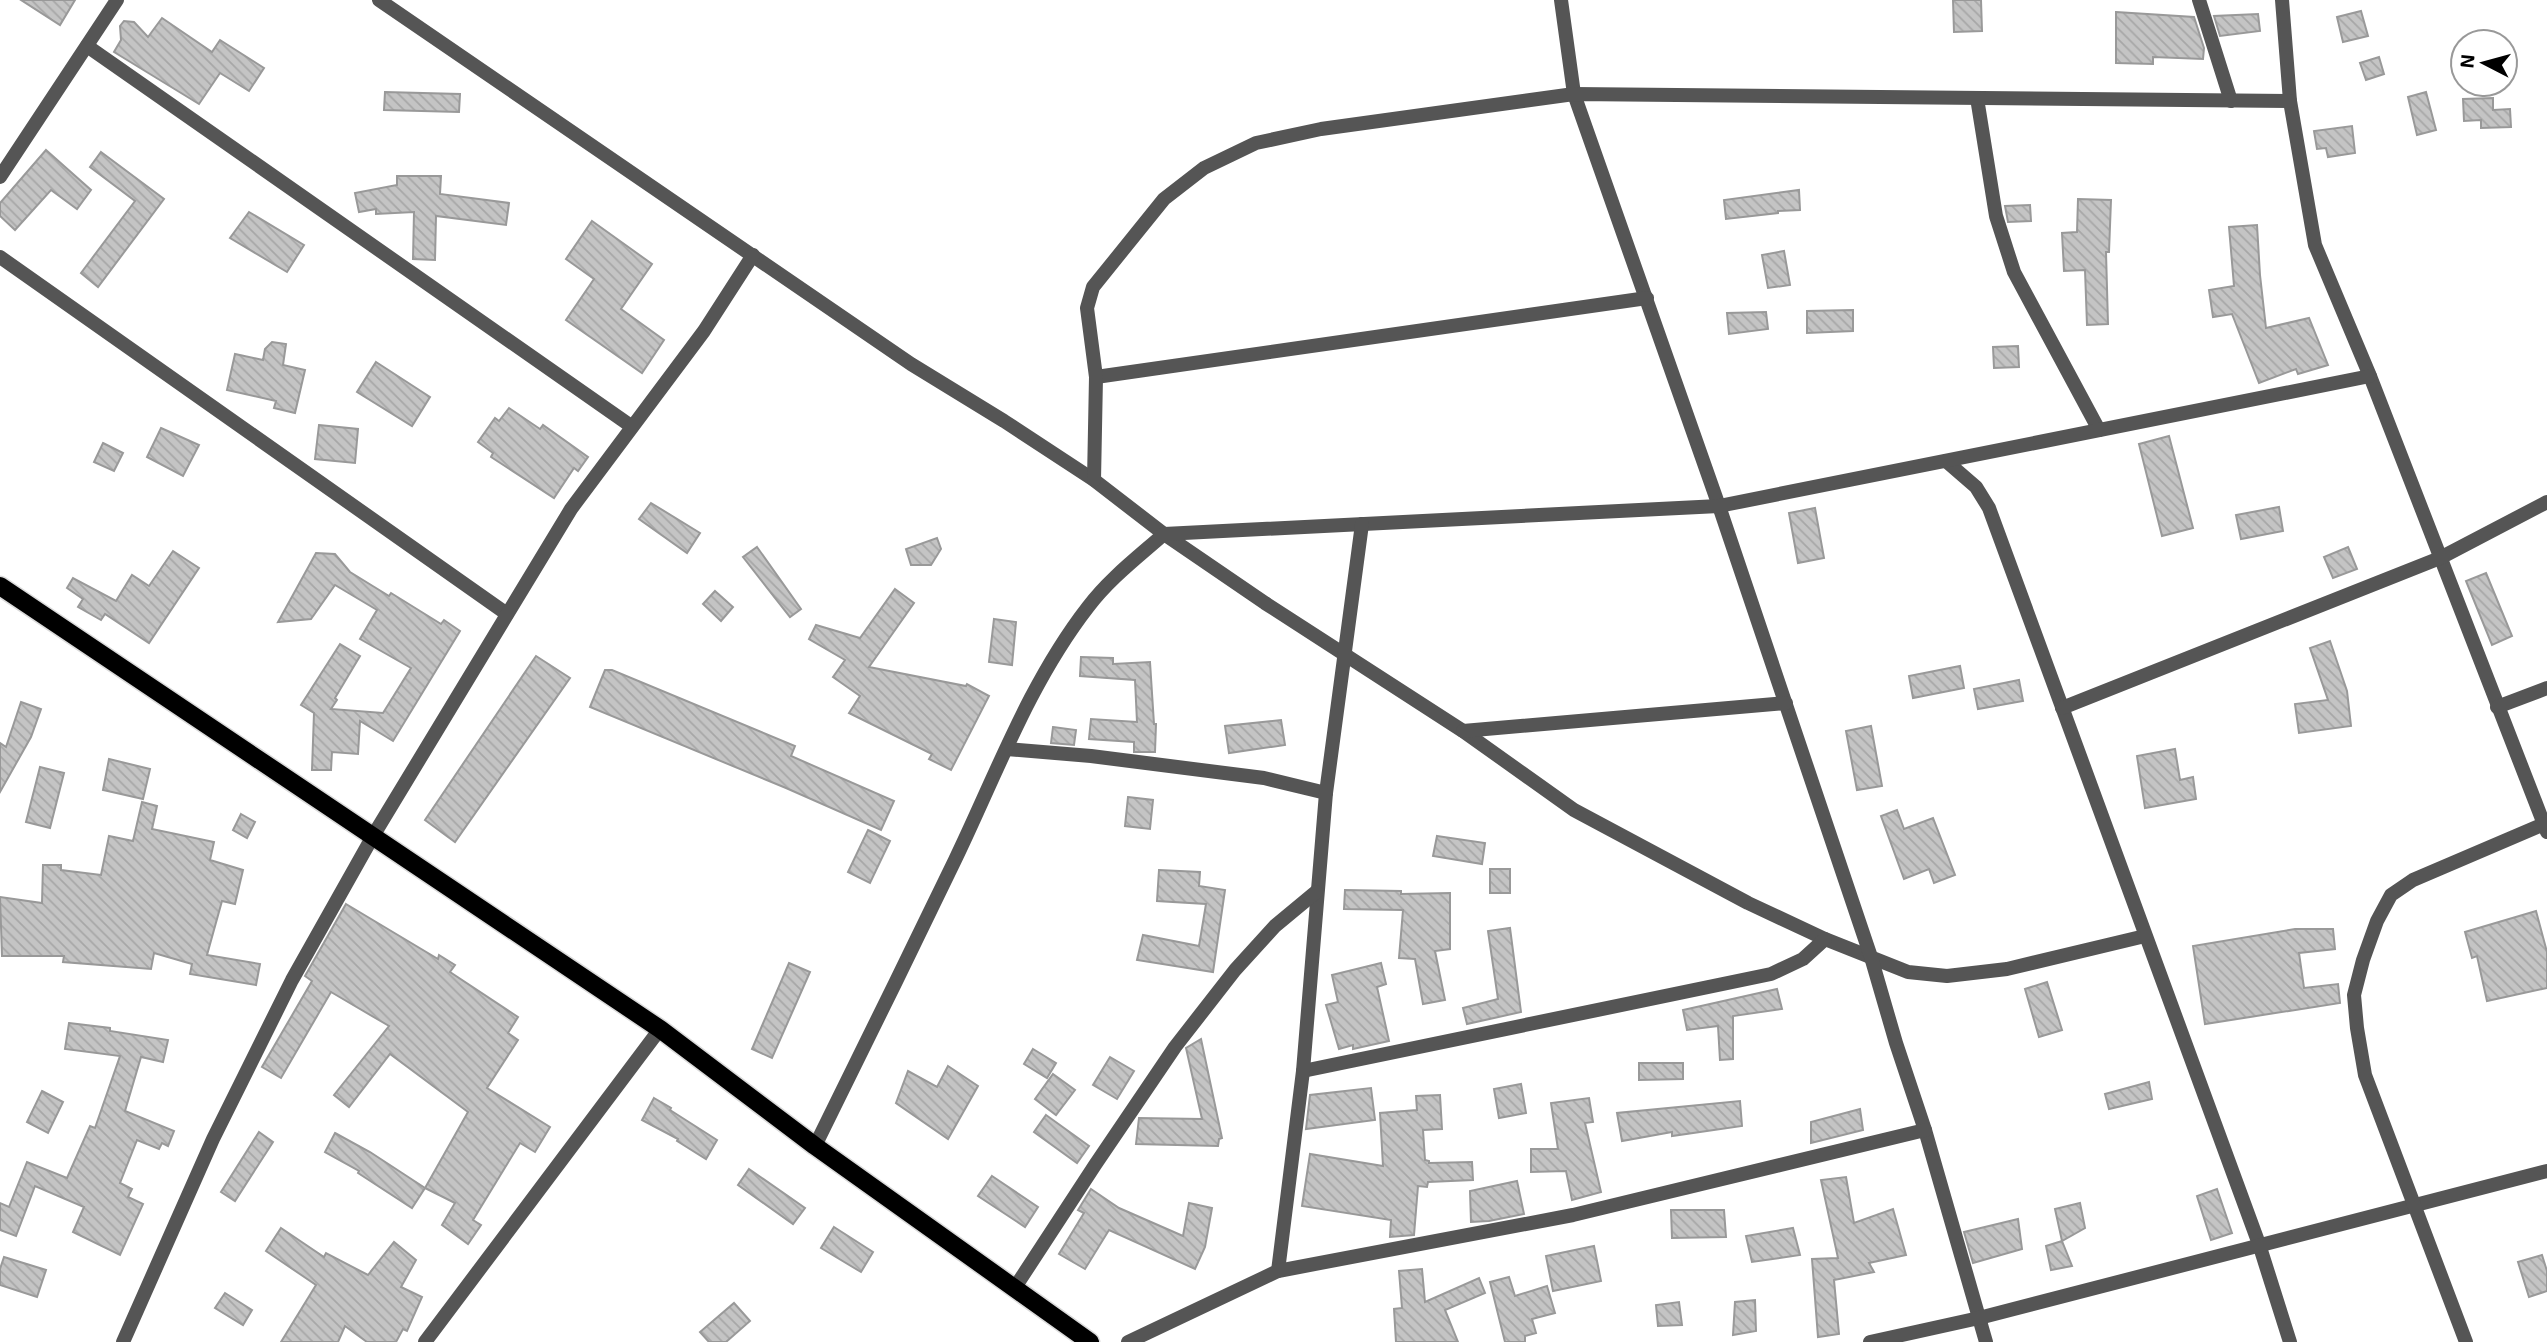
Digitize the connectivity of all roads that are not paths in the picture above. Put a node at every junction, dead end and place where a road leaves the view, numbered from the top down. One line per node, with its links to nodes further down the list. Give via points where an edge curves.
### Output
1 (117, 0): 6 (street)
2 (379, 0): 12 (street)
3 (1561, 0): 7 (street)
4 (2199, 0): 9 (street)
5 (2282, 0): 10 (street)
6 (87, 46): 11 (street); 17 (street)
7 (1574, 94): 8 (street); 14 (street); 16 (street, via 1321,129 1256,143 1204,168 1164,199 1093,286 1087,308)
8 (1977, 98): 9 (street); 18 (street, via 1997,216 2014,271)
9 (2231, 101): 10 (street)
10 (2290, 102): 15 (street, via 2315,245)
11 (0, 177)
12 (753, 255): 17 (street, via 704,331); 20 (street, via 911,364)
13 (0, 257): 27 (street)
14 (1647, 298): 16 (street); 22 (street)
15 (2370, 376): 18 (street); 25 (street)
16 (1096, 377): 20 (street)
17 (631, 426): 27 (street, via 571,509)
18 (2099, 430): 19 (street)
19 (1946, 461): 22 (street); 32 (street, via 1976,487 1989,508)
20 (1094, 480): 24 (street)
21 (2547, 502): 25 (street)
22 (1719, 506): 23 (street); 30 (street)
23 (1362, 524): 24 (street); 28 (street)
24 (1164, 534): 28 (street); 34 (street, via 1089,605 1048,669)
25 (2440, 558): 31 (street); 32 (street)
26 (0, 586): 37 (main road)
27 (507, 614): 37 (street)
28 (1343, 653): 33 (street); 35 (street)
29 (2547, 688): 31 (street)
30 (1786, 703): 33 (street); 41 (street)
31 (2497, 707): 36 (street)
32 (2062, 708): 39 (street)
33 (1463, 731): 40 (street, via 1574,810)
34 (1007, 749): 35 (street, via 1264,778); 45 (street)
35 (1326, 793): 38 (street)
36 (2545, 828): 47 (street, via 2413,880 2391,895 2363,960 2354,995 2365,1075)
37 (373, 836): 42 (main road); 52 (street, via 292,980 213,1139)
38 (1316, 892): 43 (street); 50 (street, via 1251,952 1175,1047)
39 (2146, 936): 41 (street, via 2007,969 1947,976 1908,972); 48 (street)
40 (1825, 939): 41 (street); 43 (street, via 1803,959 1771,974)
41 (1871, 957): 44 (street)
42 (660, 1029): 45 (main road); 53 (street)
43 (1303, 1071): 49 (street)
44 (1925, 1130): 49 (street, via 1573,1215); 51 (street)
45 (815, 1146): 50 (main road)
46 (2547, 1171): 47 (street)
47 (2414, 1205): 48 (street); 59 (street)
48 (2259, 1244): 51 (street); 58 (street)
49 (1278, 1271): 55 (street)
50 (1014, 1289): 54 (main road)
51 (1979, 1318): 56 (street); 57 (street)
52 (123, 1342)
53 (425, 1342)
54 (1090, 1342)
55 (1128, 1342)
56 (1870, 1342)
57 (1986, 1342)
58 (2290, 1342)
59 (2466, 1342)

